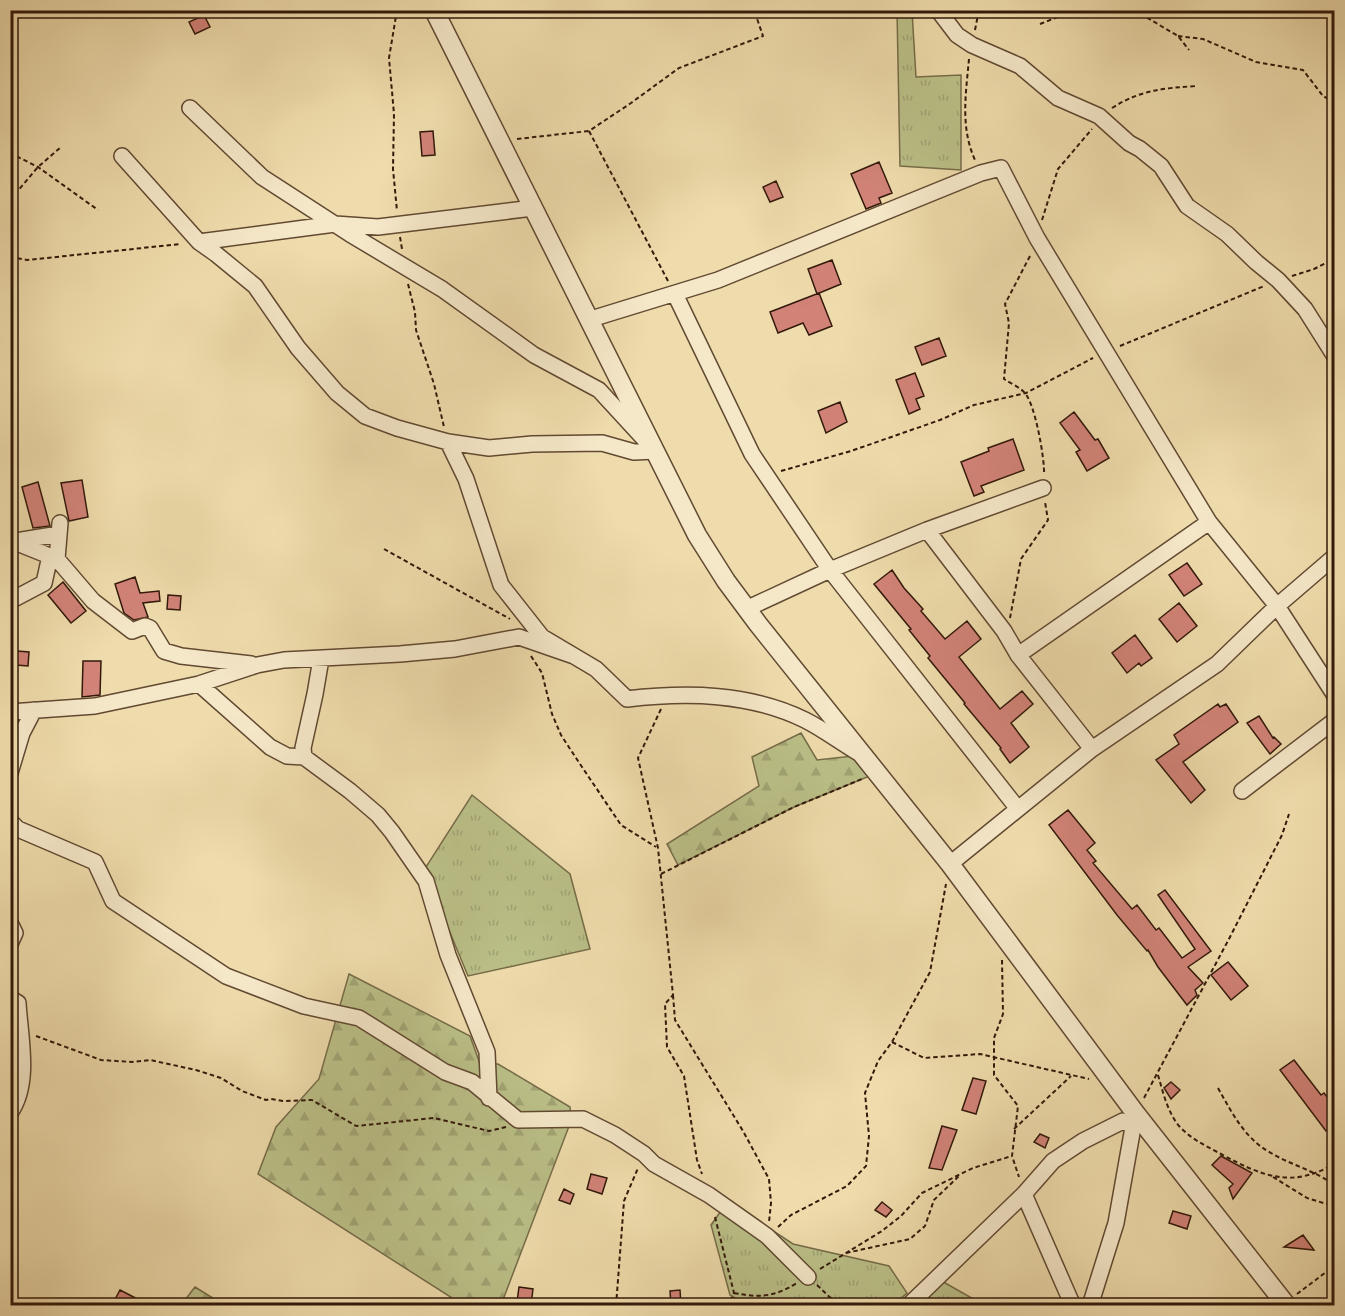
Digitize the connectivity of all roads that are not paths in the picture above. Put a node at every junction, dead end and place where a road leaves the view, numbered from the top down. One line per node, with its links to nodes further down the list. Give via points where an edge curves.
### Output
1 (434, 10): 5 (street)
2 (938, 10): 10 (street, via 957,35 1020,66 1058,98 1100,117 1161,166 1187,206 1227,234 1305,309)
3 (190, 108): 6 (street, via 262,177)
4 (122, 156): 7 (street)
5 (533, 208): 6 (street, via 378,227); 9 (street)
6 (335, 224): 7 (street); 12 (street, via 442,289 534,355 599,390)
7 (199, 242): 11 (street, via 255,286 298,348 337,393 365,416)
8 (675, 294): 9 (street); 14 (street, via 1001,168 1036,238); 19 (street, via 752,454)
9 (591, 319): 12 (street)
10 (1335, 355)
11 (448, 442): 12 (street, via 489,447 602,443 634,452); 23 (street, via 466,479 501,585 542,638)
12 (655, 451): 22 (street, via 697,535)
13 (1043, 488): 15 (street)
14 (1209, 522): 21 (street); 24 (street)
15 (927, 530): 19 (street); 24 (street, via 1004,631)
16 (11, 541): 17 (street); 17 (street, via 35,539 59,528)
17 (54, 557): 20 (street, via 44,583); 26 (street, via 93,602 132,631 150,628 164,651)
18 (1335, 557): 21 (street)
19 (830, 570): 22 (street); 37 (street)
20 (10, 601)
21 (1277, 606): 28 (street); 32 (street, via 1217,664)
22 (746, 609): 33 (street)
23 (574, 656): 25 (street, via 519,637 455,649); 33 (street, via 596,669 627,699 689,694 735,698 805,720)
24 (1018, 656): 32 (street)
25 (321, 659): 26 (street); 34 (street)
26 (257, 665): 27 (street)
27 (199, 684): 29 (street, via 95,706); 34 (street, via 270,747 287,756)
28 (1335, 694)
29 (34, 711): 30 (street); 35 (street, via 22,733)
30 (10, 712)
31 (1335, 721): 36 (street)
32 (1092, 749): 37 (street)
33 (862, 755): 39 (street)
34 (304, 757): 43 (street, via 378,815 426,882 448,955 487,1052)
35 (10, 772)
36 (1242, 791)
37 (1018, 809): 39 (street)
38 (10, 821): 43 (street, via 18,829 95,862 112,901 226,976 304,1006 359,1018 445,1072 472,1082)
39 (950, 864): 45 (street, via 1115,1085)
40 (10, 923): 41 (street, via 15,933)
41 (10, 944)
42 (10, 998): 44 (street, via 18,1003 23,1073 16,1105)
43 (489, 1098): 47 (street, via 518,1120 582,1119 615,1135 767,1236)
44 (10, 1113)
45 (1134, 1119): 46 (street, via 1083,1141 1053,1161); 48 (street); 51 (street, via 1116,1223)
46 (1024, 1194): 49 (street); 50 (street)
47 (808, 1276)
48 (1286, 1304)
49 (908, 1305)
50 (1073, 1305)
51 (1090, 1305)

